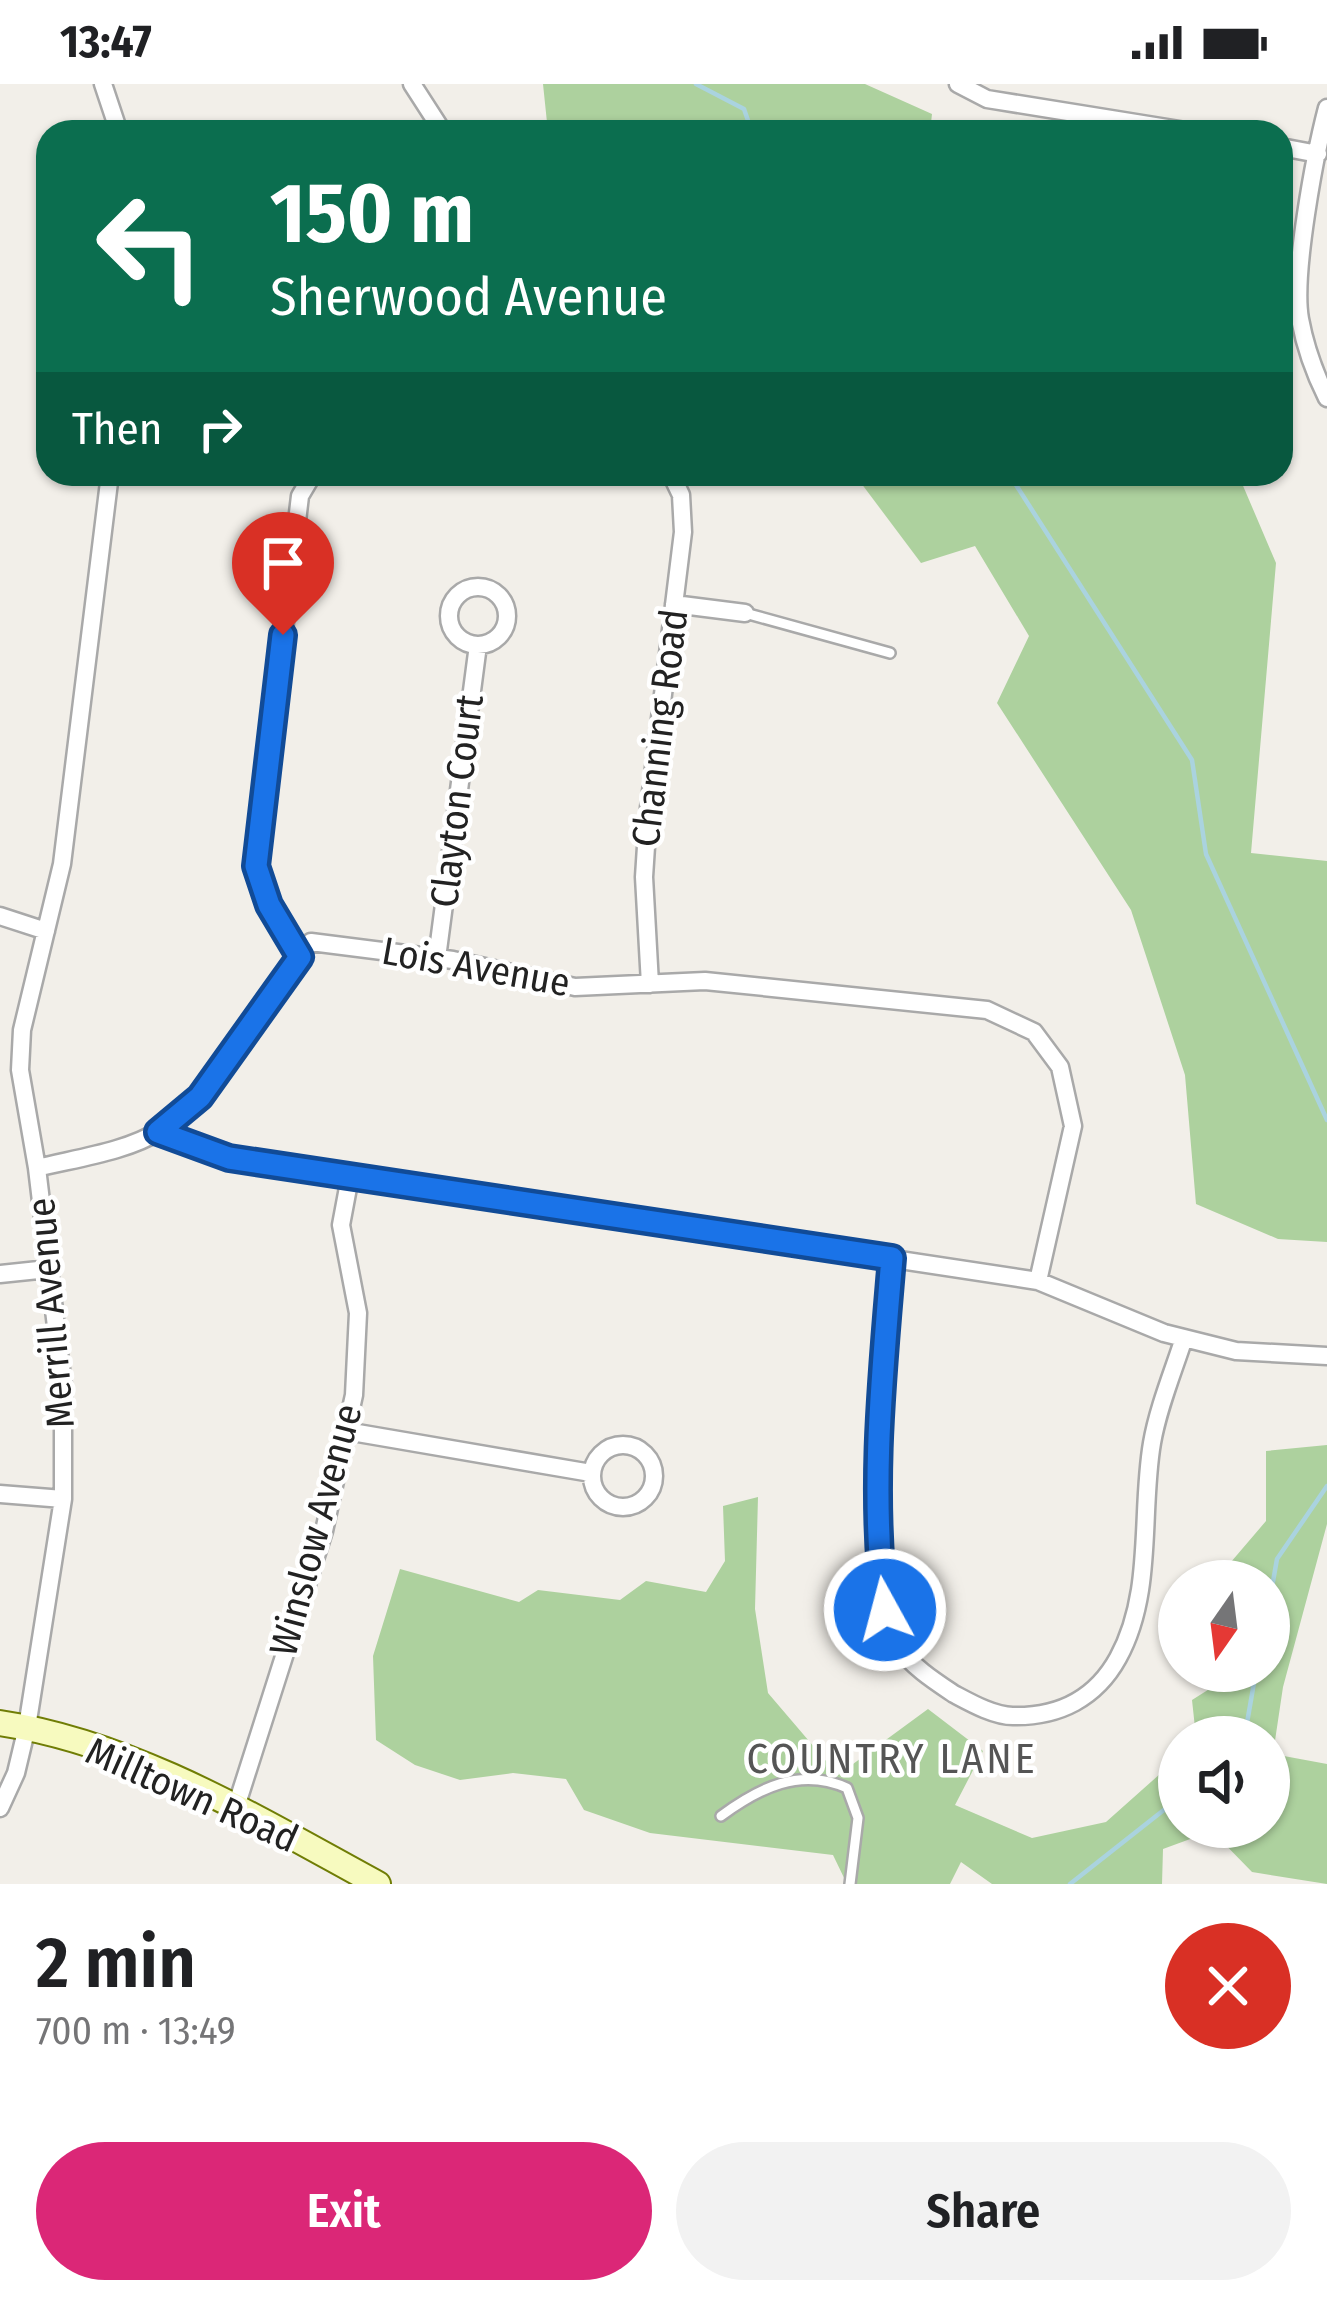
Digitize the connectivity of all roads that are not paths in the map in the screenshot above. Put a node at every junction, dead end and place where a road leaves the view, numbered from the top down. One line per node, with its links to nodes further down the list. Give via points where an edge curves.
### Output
1 (104, 84): 5 (street)
2 (412, 84): 6 (street)
3 (958, 84): 7 (street, via 987,99)
4 (1327, 108): 9 (street)
5 (115, 120)
6 (439, 120)
7 (1117, 120)
8 (1293, 149): 9 (street)
9 (1318, 154): 10 (street)
10 (1319, 198): 11 (street, via 1300,319)
11 (1327, 398)
12 (109, 486): 20 (street, Merrill Avenue, via 62,864)
13 (306, 486): 21 (street, via 256,866)
14 (675, 486): 15 (street, Channing Road, via 684,514)
15 (674, 604): 16 (street); 23 (street, Channing Road, via 645,856)
16 (745, 613): 18 (lane)
17 (478, 645): 22 (street, Clayton Court)
18 (890, 653)
19 (0, 916): 20 (street)
20 (46, 931): 25 (street, Merrill Avenue, via 20,1070)
21 (300, 957): 22 (street, Lois Avenue, via 311,942); 24 (street, via 200,1097)
22 (437, 958): 23 (street, Lois Avenue, via 575,987)
23 (650, 984): 30 (street, Lois Avenue, via 705,981 987,1010 1034,1032 1060,1067 1073,1126)
24 (158, 1132): 25 (street); 26 (street, via 229,1158)
25 (37, 1168): 28 (street, Merrill Avenue)
26 (350, 1177): 27 (street); 33 (street, Winslow Avenue, via 341,1225 358,1312)
27 (892, 1258): 30 (street); 31 (street, via 876,1450 885,1610 898,1647 934,1682 1007,1717 1048,1714 1086,1698 1119,1656 1137,1610 1152,1441)
28 (48, 1269): 29 (street); 36 (street, Merrill Avenue, via 63,1385)
29 (0, 1274)
30 (1038, 1281): 31 (street)
31 (1184, 1338): 32 (street, via 1236,1352)
32 (1327, 1356)
33 (346, 1431): 34 (street); 39 (street, Winslow Avenue, via 324,1531)
34 (592, 1473)
35 (0, 1494): 36 (street)
36 (63, 1499): 38 (street, Merrill Avenue)
37 (0, 1724): 38 (street, Milltown Road)
38 (27, 1727): 39 (street, Milltown Road); 40 (street, Merrill Avenue)
39 (236, 1807): 42 (street, Milltown Road)
40 (0, 1808)
41 (721, 1816): 43 (lane, via 757,1790 821,1776 847,1788 858,1818)
42 (378, 1884)
43 (850, 1884)

